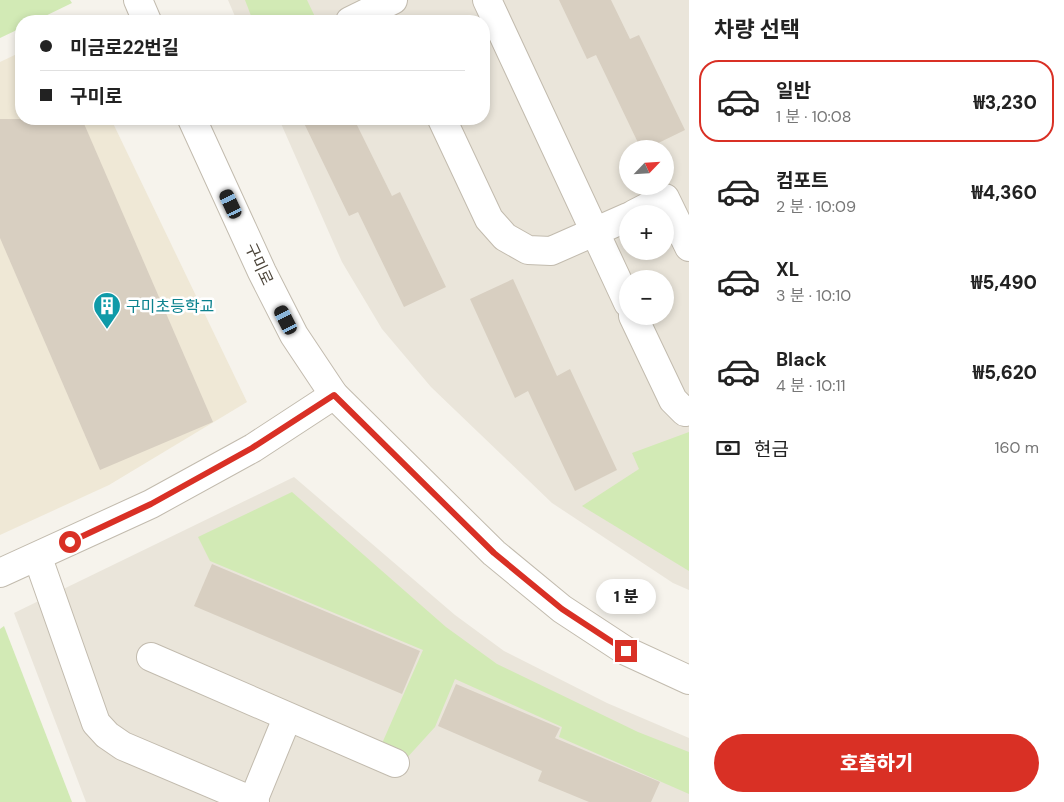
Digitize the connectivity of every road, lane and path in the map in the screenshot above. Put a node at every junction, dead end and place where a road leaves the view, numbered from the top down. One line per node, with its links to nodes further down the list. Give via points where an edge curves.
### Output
1 (138, 0): 4 (street)
2 (487, 0): 12 (street)
3 (391, 8): 5 (street)
4 (144, 15)
5 (369, 15)
6 (195, 125): 16 (street, 구미로, via 294,335)
7 (445, 125): 12 (street, via 490,219 505,237 528,250 551,251)
8 (652, 205): 9 (street, via 666,198)
9 (669, 205)
10 (674, 215): 13 (street)
11 (619, 221): 12 (street)
12 (595, 233): 14 (street)
13 (689, 247)
14 (619, 285)
15 (638, 325): 17 (street, via 672,400 685,412)
16 (334, 395): 18 (street, via 252,448 151,504); 21 (street, 구미로, via 494,553 562,609 626,651)
17 (689, 410)
18 (38, 558): 19 (street); 24 (street, via 96,722 107,735 123,746)
19 (0, 574)
20 (151, 658): 22 (street)
21 (689, 680)
22 (287, 718): 23 (street); 24 (street)
23 (395, 763)
24 (254, 802)

